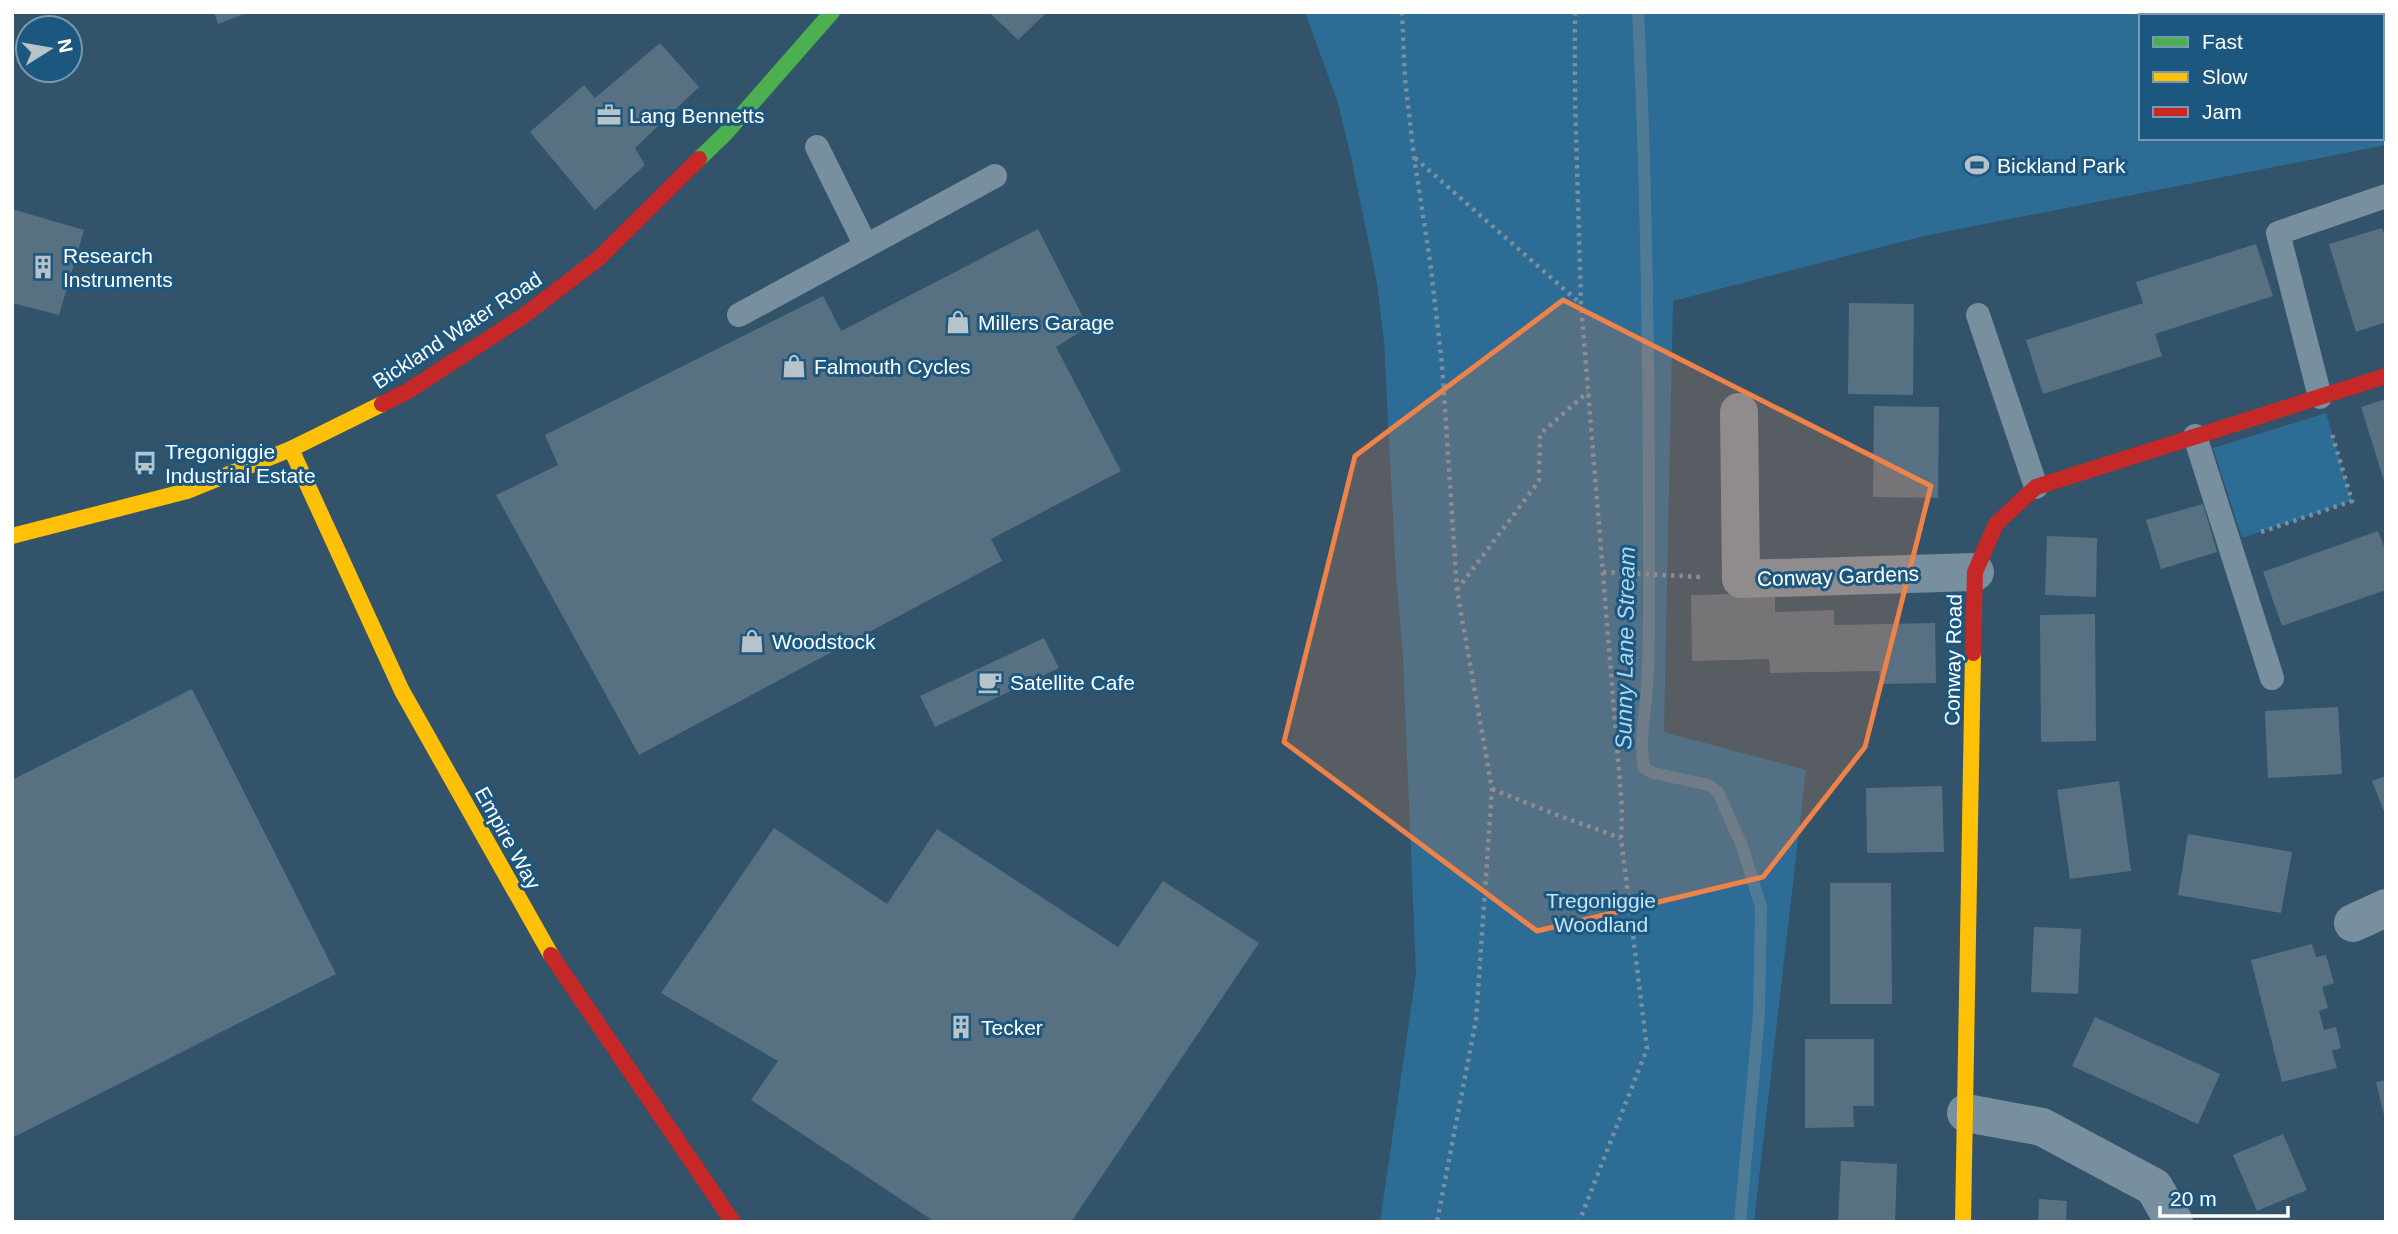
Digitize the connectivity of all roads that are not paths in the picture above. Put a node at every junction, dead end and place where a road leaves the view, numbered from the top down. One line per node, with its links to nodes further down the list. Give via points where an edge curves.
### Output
1 (832, 12): 12 (street, Bickland Water Road, via 725,134 598,258 522,317 408,391)
2 (817, 147): 5 (lane)
3 (995, 176): 5 (lane)
4 (2386, 197): 9 (lane, via 2278,233)
5 (866, 246): 6 (lane)
6 (739, 315)
7 (1978, 315): 13 (lane)
8 (2386, 376): 9 (street, Conway Road)
9 (2320, 397): 11 (street, Conway Road)
10 (1739, 412): 15 (street, Conway Gardens, via 1741,579)
11 (2196, 436): 13 (street, Conway Road); 16 (lane)
12 (291, 449): 14 (street, Bickland Water Road, via 187,491); 18 (street, Empire Way, via 402,691 544,945)
13 (2036, 488): 15 (street, Conway Road, via 1996,524)
14 (12, 536)
15 (1975, 572): 17 (street, Conway Road)
16 (2272, 678)
17 (1966, 1113): 19 (street, Conway Road); 20 (street, via 2042,1127 2154,1188)
18 (733, 1222)
19 (1963, 1222)
20 (2174, 1222)

